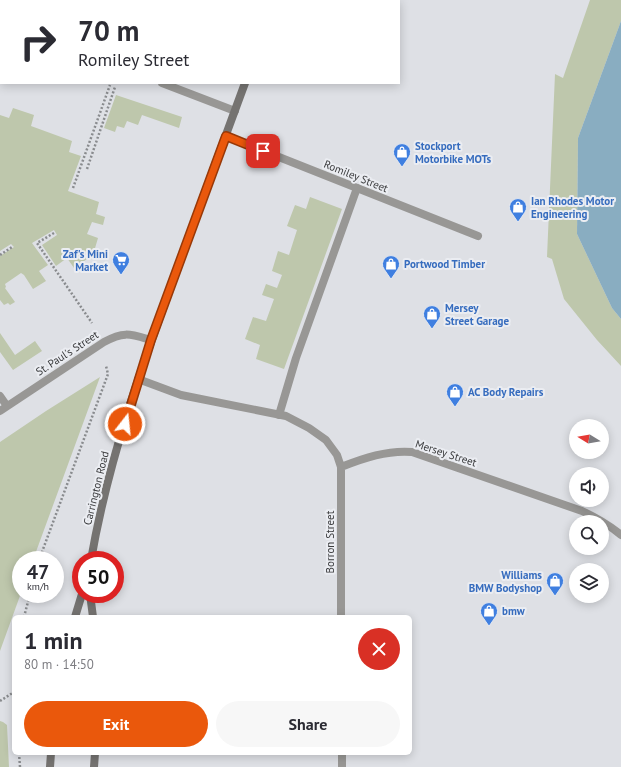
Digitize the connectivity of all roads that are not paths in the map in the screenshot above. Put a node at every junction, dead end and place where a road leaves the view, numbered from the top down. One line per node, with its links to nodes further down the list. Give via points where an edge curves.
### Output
1 (165, 84): 3 (street)
2 (245, 84): 3 (main road, Carrington Road)
3 (235, 111): 4 (main road, Carrington Road)
4 (226, 136): 5 (street, Romiley Street); 7 (main road, Carrington Road)
5 (358, 188): 6 (street, Romiley Street); 11 (street, via 296,358)
6 (478, 236)
7 (151, 340): 8 (main road, Carrington Road); 10 (street, St. Paul's Street, via 132,334 116,335)
8 (138, 379): 11 (street, via 181,395); 14 (main road, Carrington Road, via 116,453)
9 (0, 396): 10 (street)
10 (3, 408)
11 (279, 415): 12 (street, via 309,428 326,440 337,455)
12 (341, 467): 13 (street, Mersey Street, via 387,453 412,452 582,511 612,527); 19 (street, Borron Street)
13 (621, 535)
14 (93, 551)
15 (79, 603): 17 (main road)
16 (91, 603): 18 (main road)
17 (75, 615)
18 (93, 615)
19 (341, 615)
20 (51, 755): 23 (main road)
21 (94, 755): 24 (main road)
22 (342, 755): 25 (street)
23 (50, 767)
24 (94, 767)
25 (342, 767)

